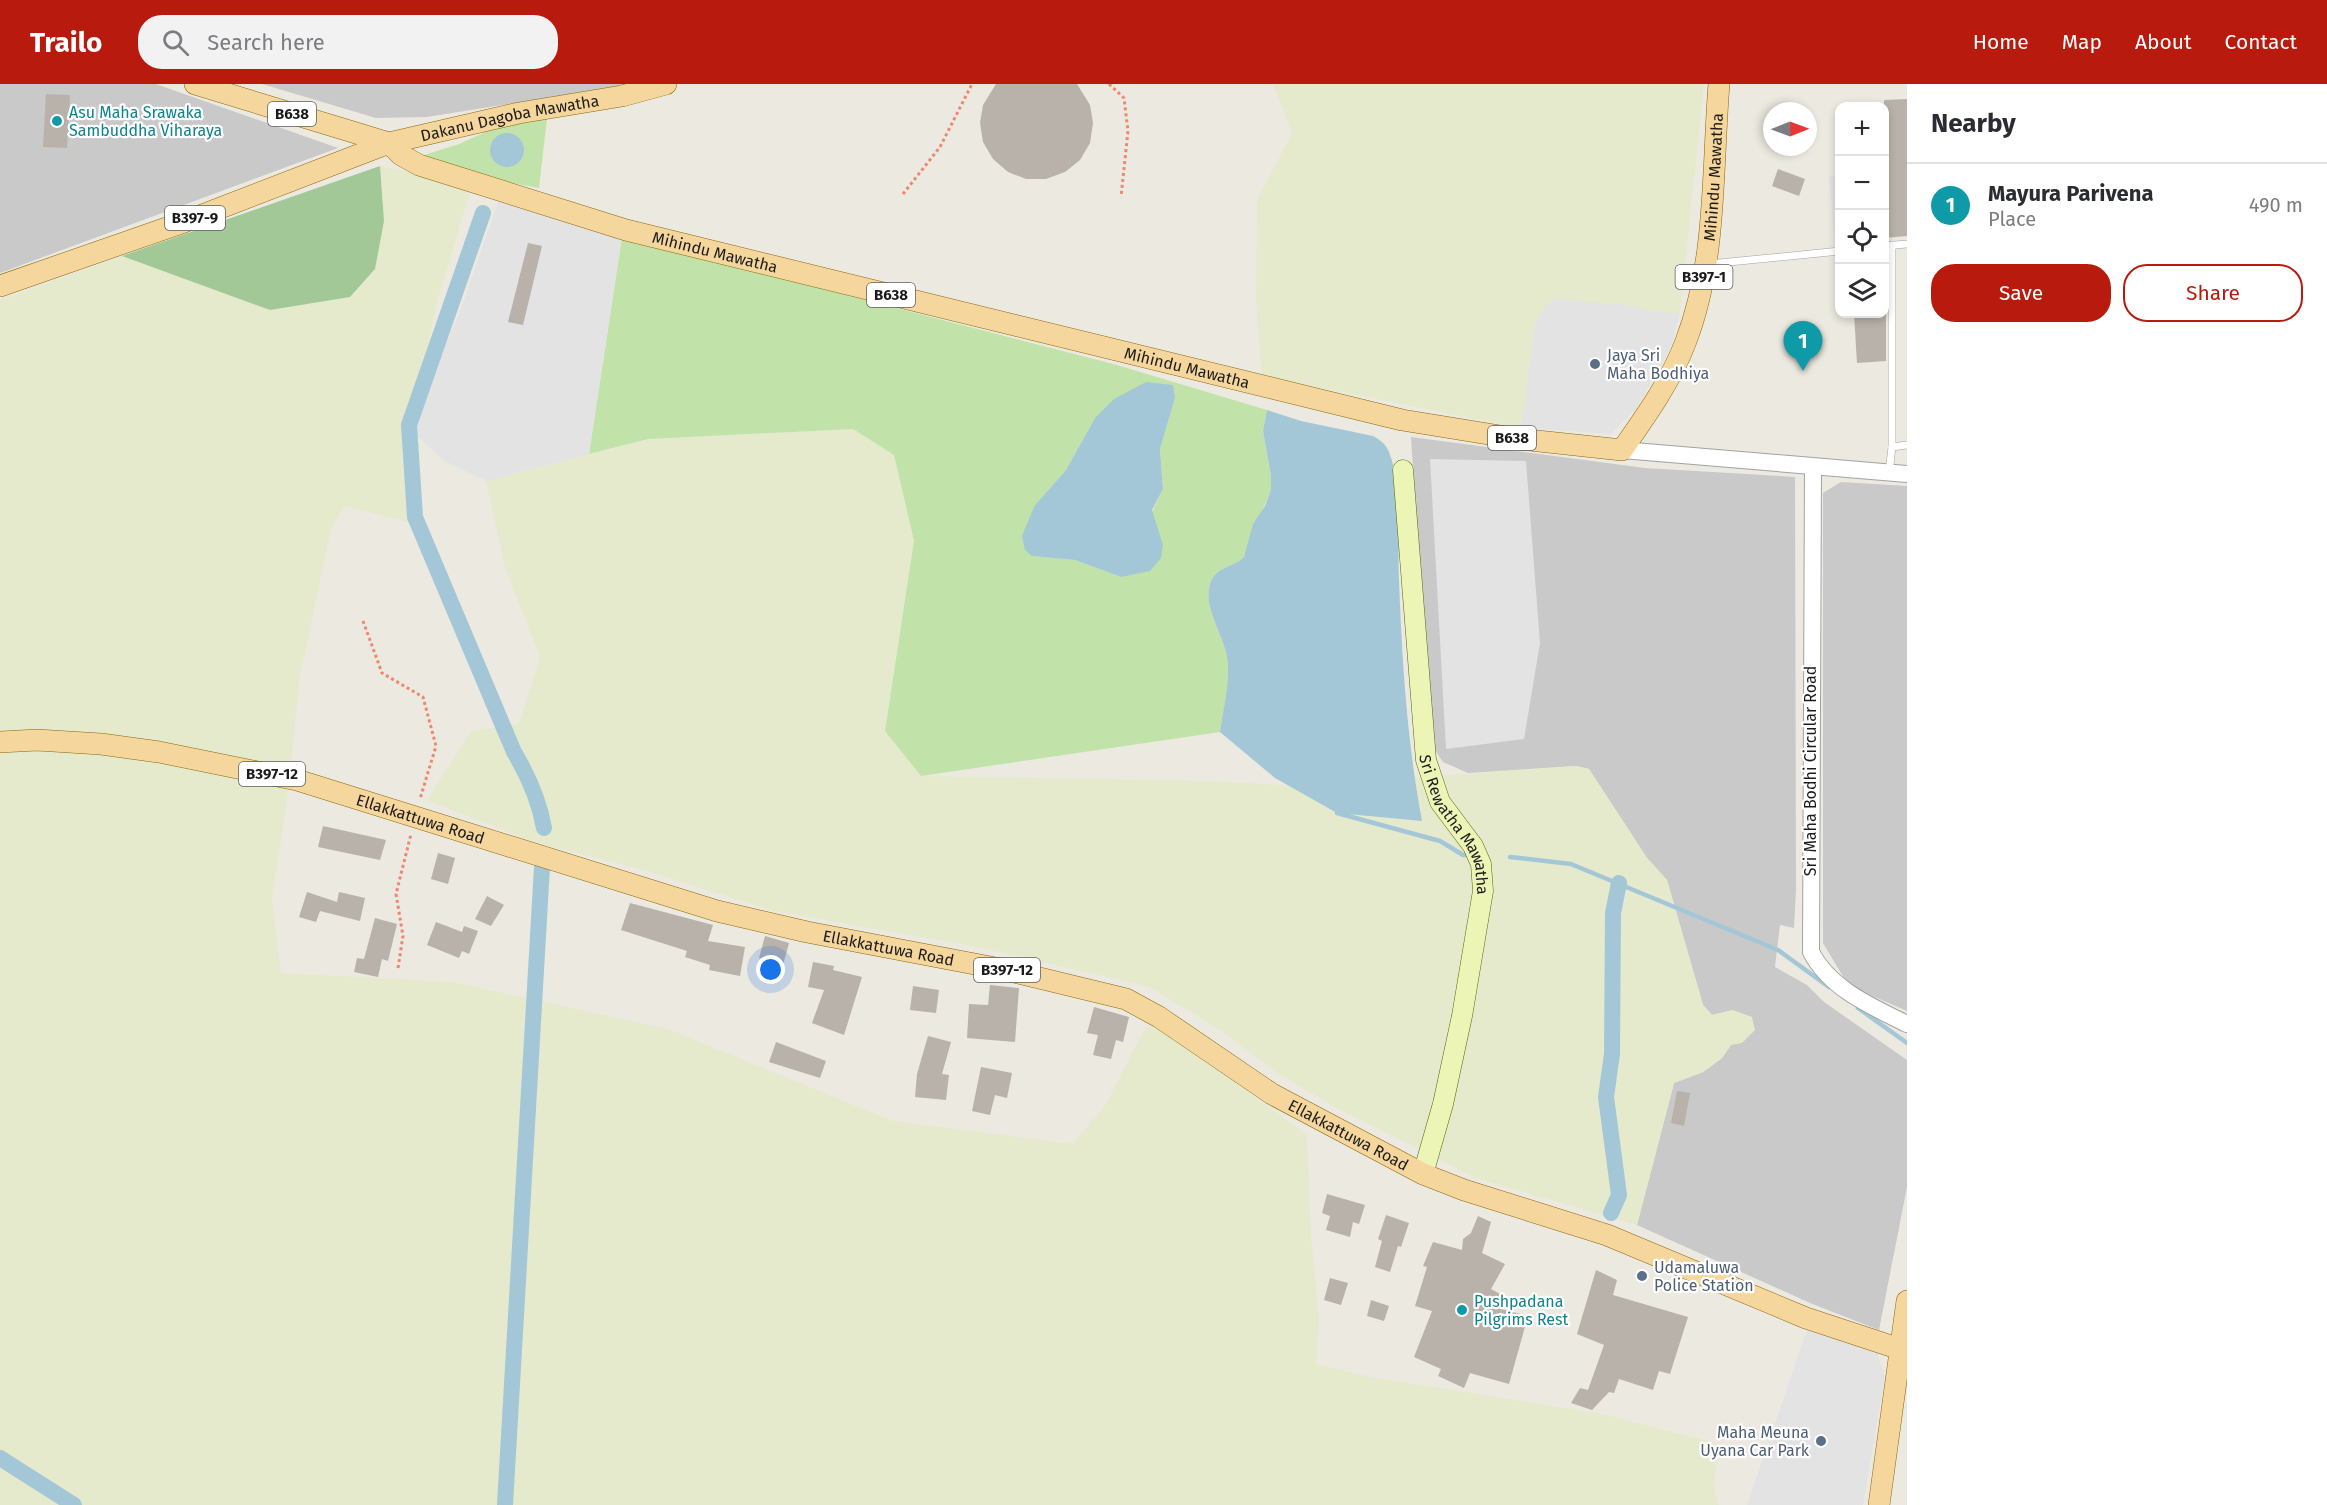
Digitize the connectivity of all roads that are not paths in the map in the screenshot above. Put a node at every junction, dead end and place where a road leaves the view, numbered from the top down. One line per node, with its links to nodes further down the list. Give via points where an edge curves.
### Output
1 (195, 84): 4 (main road, B638)
2 (666, 84): 4 (main road, Dakanu Dagoba Mawatha / B397-9)
3 (1719, 84): 8 (main road, Mihindu Mawatha / B397-1)
4 (389, 143): 10 (main road, B397-9, via 184,222); 13 (main road, Mihindu Mawatha / B638, via 419,165 626,230 1402,420 1519,439)
5 (1907, 244): 6 (lane)
6 (1889, 246)
7 (1835, 251): 8 (lane)
8 (1706, 264): 13 (main road, Mihindu Mawatha / B397-1, via 1686,342 1660,394)
9 (1888, 264): 12 (lane)
10 (0, 286)
11 (1907, 445): 12 (lane)
12 (1892, 447): 16 (lane)
13 (1622, 450): 14 (street, B638)
14 (1813, 467): 16 (street, B638); 19 (street, Sri Maha Bodhi Circular Road, via 1811,952 1818,966 1843,989)
15 (1403, 470): 20 (main road, Sri Rewatha Mawatha, via 1426,760 1440,802 1477,855 1483,891 1443,1104)
16 (1890, 473): 17 (street)
17 (1907, 474)
18 (0, 742): 20 (main road, Ellakkattuwa Road / B397-12, via 64,741 159,752 297,780 741,917 1006,970 1126,999 1160,1017 1272,1094)
19 (1907, 1024)
20 (1423, 1174): 22 (main road, Ellakkattuwa Road / B397-12, via 1607,1235 1806,1318)
21 (1907, 1301): 22 (main road)
22 (1900, 1349): 23 (main road)
23 (1879, 1505)

